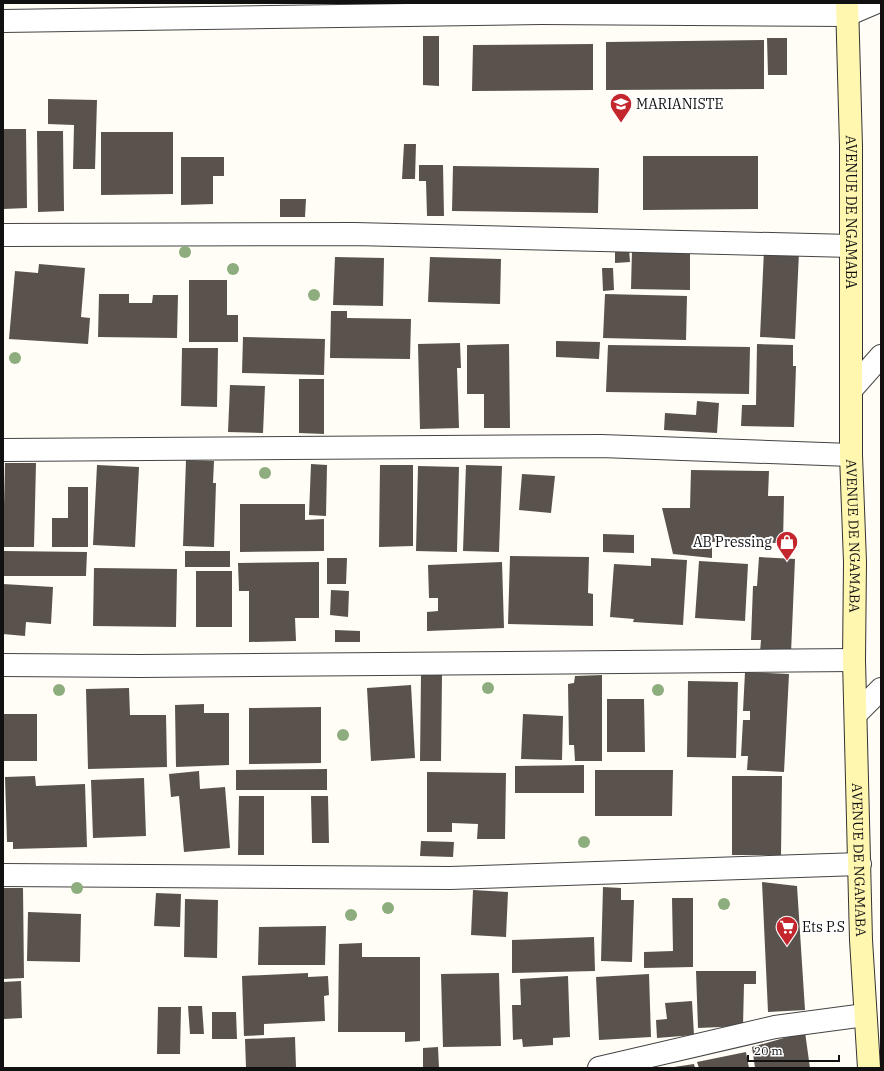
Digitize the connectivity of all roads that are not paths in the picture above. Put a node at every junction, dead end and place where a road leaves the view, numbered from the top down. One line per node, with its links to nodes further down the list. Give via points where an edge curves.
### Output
1 (875, 3): 2 (street)
2 (847, 9): 3 (street); 5 (main road, AVENUE DE NGAMABA)
3 (3, 21)
4 (3, 234): 5 (street, via 354,234)
5 (851, 246): 7 (main road, AVENUE DE NGAMABA)
6 (881, 356): 7 (street)
7 (851, 390): 9 (main road, AVENUE DE NGAMABA)
8 (3, 450): 9 (street, via 601,446)
9 (851, 455): 10 (main road, AVENUE DE NGAMABA, via 855,562)
10 (854, 660): 11 (street, via 148,666); 13 (main road, AVENUE DE NGAMABA)
11 (3, 664)
12 (881, 689): 13 (street)
13 (856, 714): 14 (main road, AVENUE DE NGAMABA)
14 (860, 864): 15 (street, via 450,878); 16 (main road, AVENUE DE NGAMABA)
15 (3, 875)
16 (865, 1015): 17 (street, via 775,1027); 18 (main road, AVENUE DE NGAMABA)
17 (599, 1068)
18 (869, 1068)

